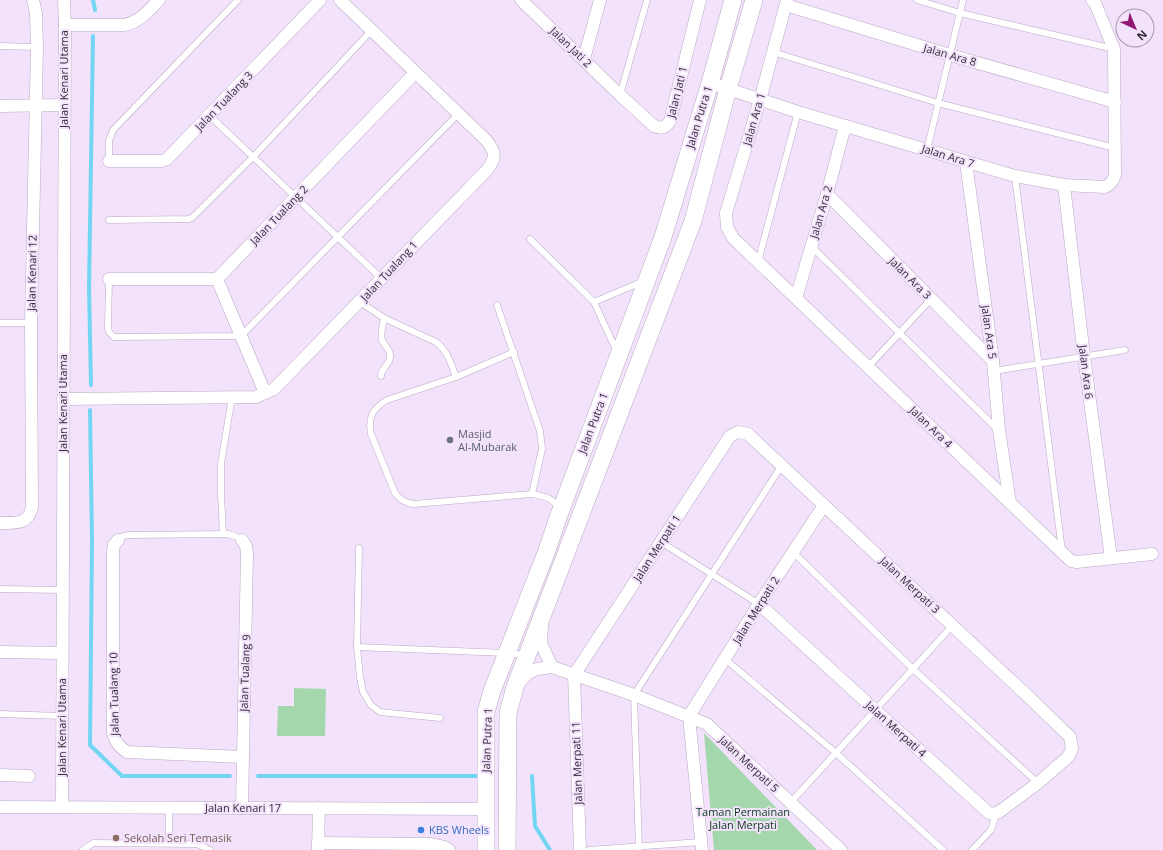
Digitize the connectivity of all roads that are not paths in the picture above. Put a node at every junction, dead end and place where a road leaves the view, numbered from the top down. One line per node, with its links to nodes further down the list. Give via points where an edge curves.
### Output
1 (33, 0): 21 (street, Jalan Kenari 12)
2 (64, 0): 18 (street, Jalan Kenari Utama)
3 (159, 0): 18 (street, via 138,21 131,24)
4 (238, 0): 43 (lane, via 113,130 109,141)
5 (320, 0): 38 (street, Jalan Tualang 3)
6 (340, 0): 19 (street, Jalan Tualang 1)
7 (521, 0): 25 (street, Jalan Jati 2)
8 (647, 0): 29 (lane)
9 (700, 0): 29 (street, Jalan Jati 1, via 668,125 664,128 654,126)
10 (733, 0): 27 (main road, Jalan Putra 1)
11 (754, 0): 28 (main road, Jalan Putra 1)
12 (918, 0): 17 (lane)
13 (963, 0): 17 (lane)
14 (1094, 1): 22 (street)
15 (596, 2): 25 (street)
16 (786, 3): 23 (street, Jalan Ara 1); 24 (street, Jalan Ara 8)
17 (960, 13): 22 (lane); 24 (lane)
18 (65, 24): 34 (street, Jalan Kenari Utama)
19 (372, 30): 26 (street, Jalan Tualang 1); 42 (lane)
20 (0, 46): 21 (lane)
21 (37, 47): 33 (street, Jalan Kenari 12)
22 (1114, 49): 31 (street, Jalan Ara 7)
23 (773, 52): 30 (street, Jalan Ara 1); 32 (lane)
24 (950, 55): 31 (street, Jalan Ara 8); 32 (lane)
25 (584, 59): 29 (street, Jalan Jati 2)
26 (415, 73): 37 (street, Jalan Tualang 1); 48 (street, Jalan Tualang 2)
27 (710, 83): 28 (street, Jalan Ara 7); 58 (main road, Jalan Putra 1, via 663,237)
28 (728, 89): 30 (street, Jalan Ara 7); 102 (main road, Jalan Putra 1, via 693,221)
29 (620, 95)
30 (760, 100): 36 (street, Jalan Ara 7); 51 (street, Jalan Ara 1, via 726,213 727,227)
31 (1115, 102): 40 (street, Jalan Ara 7)
32 (938, 103): 40 (lane); 41 (lane)
33 (36, 105): 34 (street); 35 (street); 66 (street, Jalan Kenari 12)
34 (64, 105): 80 (street, Jalan Kenari Utama)
35 (0, 106)
36 (798, 112): 39 (street, Jalan Ara 7); 54 (lane)
37 (459, 113): 50 (lane); 57 (street, Jalan Tualang 1, via 492,148 492,163)
38 (210, 116): 42 (lane); 43 (street, Jalan Tualang 3, via 165,160)
39 (845, 126): 41 (street, Jalan Ara 7); 47 (street, Jalan Ara 2)
40 (1115, 148): 46 (street, Jalan Ara 7, via 1115,175 1110,185 1100,188)
41 (927, 150): 44 (street, Jalan Ara 7)
42 (253, 157): 48 (lane); 49 (lane, via 194,217)
43 (110, 162)
44 (966, 162): 45 (street, Jalan Ara 7); 74 (street, Jalan Ara 5)
45 (1014, 176): 46 (street, Jalan Ara 7); 73 (lane)
46 (1064, 185): 72 (street, Jalan Ara 6)
47 (827, 194): 53 (street, Jalan Ara 2); 60 (street, Jalan Ara 3)
48 (296, 197): 50 (lane); 56 (street, Jalan Tualang 2)
49 (109, 220)
50 (338, 236): 57 (lane); 68 (lane)
51 (733, 238): 54 (street, Jalan Ara 4)
52 (530, 239): 62 (lane)
53 (811, 246): 59 (street, Jalan Ara 2); 67 (lane)
54 (758, 262): 59 (street, Jalan Ara 4)
55 (109, 278): 56 (street); 68 (lane, via 108,328 114,337)
56 (217, 278): 68 (street)
57 (381, 278): 61 (street, Jalan Tualang 1)
58 (647, 279): 62 (lane); 71 (main road, Jalan Putra 1)
59 (796, 298): 75 (street, Jalan Ara 4)
60 (931, 299): 67 (lane); 74 (street, Jalan Ara 3)
61 (360, 302): 64 (lane); 78 (street, Jalan Tualang 1, via 274,389)
62 (594, 302): 71 (lane)
63 (497, 305): 70 (lane)
64 (384, 318): 76 (lane, via 381,336 391,355); 77 (lane, via 443,347)
65 (0, 323): 66 (lane)
66 (31, 323): 88 (street, Jalan Kenari 12, via 32,506 31,512 22,522)
67 (900, 333): 75 (lane); 81 (lane)
68 (241, 336): 78 (street)
69 (1125, 350): 72 (lane)
70 (514, 352): 77 (lane); 84 (lane, via 540,431 542,449)
71 (619, 356): 87 (main road, Jalan Putra 1)
72 (1084, 356): 73 (lane); 97 (street, Jalan Ara 6)
73 (1039, 364): 74 (lane); 95 (lane)
74 (993, 366): 81 (street, Jalan Ara 5)
75 (868, 367): 85 (street, Jalan Ara 4)
76 (381, 376)
77 (456, 377): 84 (lane, via 386,400 378,405 372,414 369,424 371,434 395,493 406,503 414,504)
78 (265, 393): 79 (street, Jalan Tualang 1, via 256,397)
79 (232, 397): 80 (street, Jalan Tualang 1); 89 (lane, via 221,464)
80 (63, 399): 100 (street, Jalan Kenari Utama)
81 (999, 430): 85 (street, Jalan Ara 5)
82 (748, 434): 83 (street, Jalan Merpati 3); 92 (street, Jalan Merpati 1, via 738,432 730,436)
83 (782, 465): 86 (street, Jalan Merpati 3); 98 (lane)
84 (532, 494): 87 (lane, via 552,500 557,507)
85 (1010, 503): 95 (street, Jalan Ara 4)
86 (824, 505): 94 (street, Jalan Merpati 2); 103 (street, Jalan Merpati 3)
87 (558, 515): 107 (main road, Jalan Putra 1, via 546,553)
88 (0, 523)
89 (223, 534): 90 (lane, via 130,535); 91 (lane)
90 (118, 540): 121 (street, Jalan Tualang 10, via 113,552 114,740 126,752)
91 (242, 540): 121 (street, Jalan Tualang 9, via 247,554)
92 (661, 542): 98 (lane); 112 (street, Jalan Merpati 1)
93 (359, 548): 104 (lane)
94 (793, 552): 101 (street, Jalan Merpati 2); 111 (lane)
95 (1062, 553): 97 (street, Jalan Ara 4, via 1074,562)
96 (1152, 554): 97 (street, Jalan Ara 4)
97 (1111, 558)
98 (712, 574): 101 (lane); 114 (lane)
99 (0, 589): 100 (lane)
100 (62, 590): 106 (street, Jalan Kenari Utama)
101 (760, 604): 109 (street, Jalan Merpati 2); 115 (street, Jalan Merpati 4)
102 (542, 617): 108 (main road, Jalan Putra 1); 110 (street, via 541,643)
103 (953, 625): 111 (lane); 124 (street, Jalan Merpati 3, via 1070,737 1072,750 1068,757)
104 (357, 646): 107 (lane); 119 (lane, via 361,683 371,705 380,712)
105 (0, 652): 106 (street)
106 (62, 653): 117 (street, Jalan Kenari Utama)
107 (506, 653): 108 (lane); 131 (main road, Jalan Putra 1, via 486,712)
108 (527, 656): 113 (main road, Jalan Putra 1)
109 (725, 659): 118 (street, Jalan Merpati 2); 120 (lane)
110 (552, 667): 112 (street, Jalan Merpati 5); 113 (street, via 537,669 527,674)
111 (913, 669): 115 (lane); 124 (lane)
112 (574, 676): 114 (street, Jalan Merpati 5); 143 (street, Jalan Merpati 11)
113 (515, 687): 142 (main road, Jalan Putra 1, via 508,712)
114 (634, 695): 118 (street, Jalan Merpati 5); 137 (lane)
115 (875, 710): 120 (lane); 132 (street, Jalan Merpati 4, via 989,814)
116 (0, 714): 117 (lane)
117 (62, 716): 127 (street, Jalan Kenari Utama)
118 (689, 716): 125 (street, Jalan Merpati 5, via 707,724); 134 (street)
119 (440, 718)
120 (836, 753): 125 (lane); 146 (lane)
121 (242, 757): 129 (street, Jalan Tualang 9)
122 (0, 775): 123 (street)
123 (29, 776)
124 (1038, 783): 132 (street)
125 (790, 803): 145 (street, Jalan Merpati 5)
126 (0, 807): 127 (street, Jalan Kenari 17)
127 (62, 807): 128 (street, Jalan Kenari 17)
128 (169, 808): 129 (street, Jalan Kenari 17); 133 (lane)
129 (242, 808): 130 (street, Jalan Kenari 17)
130 (319, 808): 131 (street, Jalan Kenari 17); 136 (street)
131 (486, 809): 141 (main road, Jalan Putra 1)
132 (996, 814): 147 (lane, via 991,830)
133 (169, 843): 135 (lane); 139 (lane, via 197,844)
134 (702, 846): 137 (lane)
135 (116, 847): 138 (lane, via 93,843)
136 (318, 847): 140 (street, via 431,844)
137 (639, 849): 144 (lane)
138 (83, 850)
139 (210, 850)
140 (448, 850)
141 (486, 850)
142 (507, 850)
143 (580, 850)
144 (589, 850)
145 (841, 850)
146 (943, 850)
147 (972, 850)

